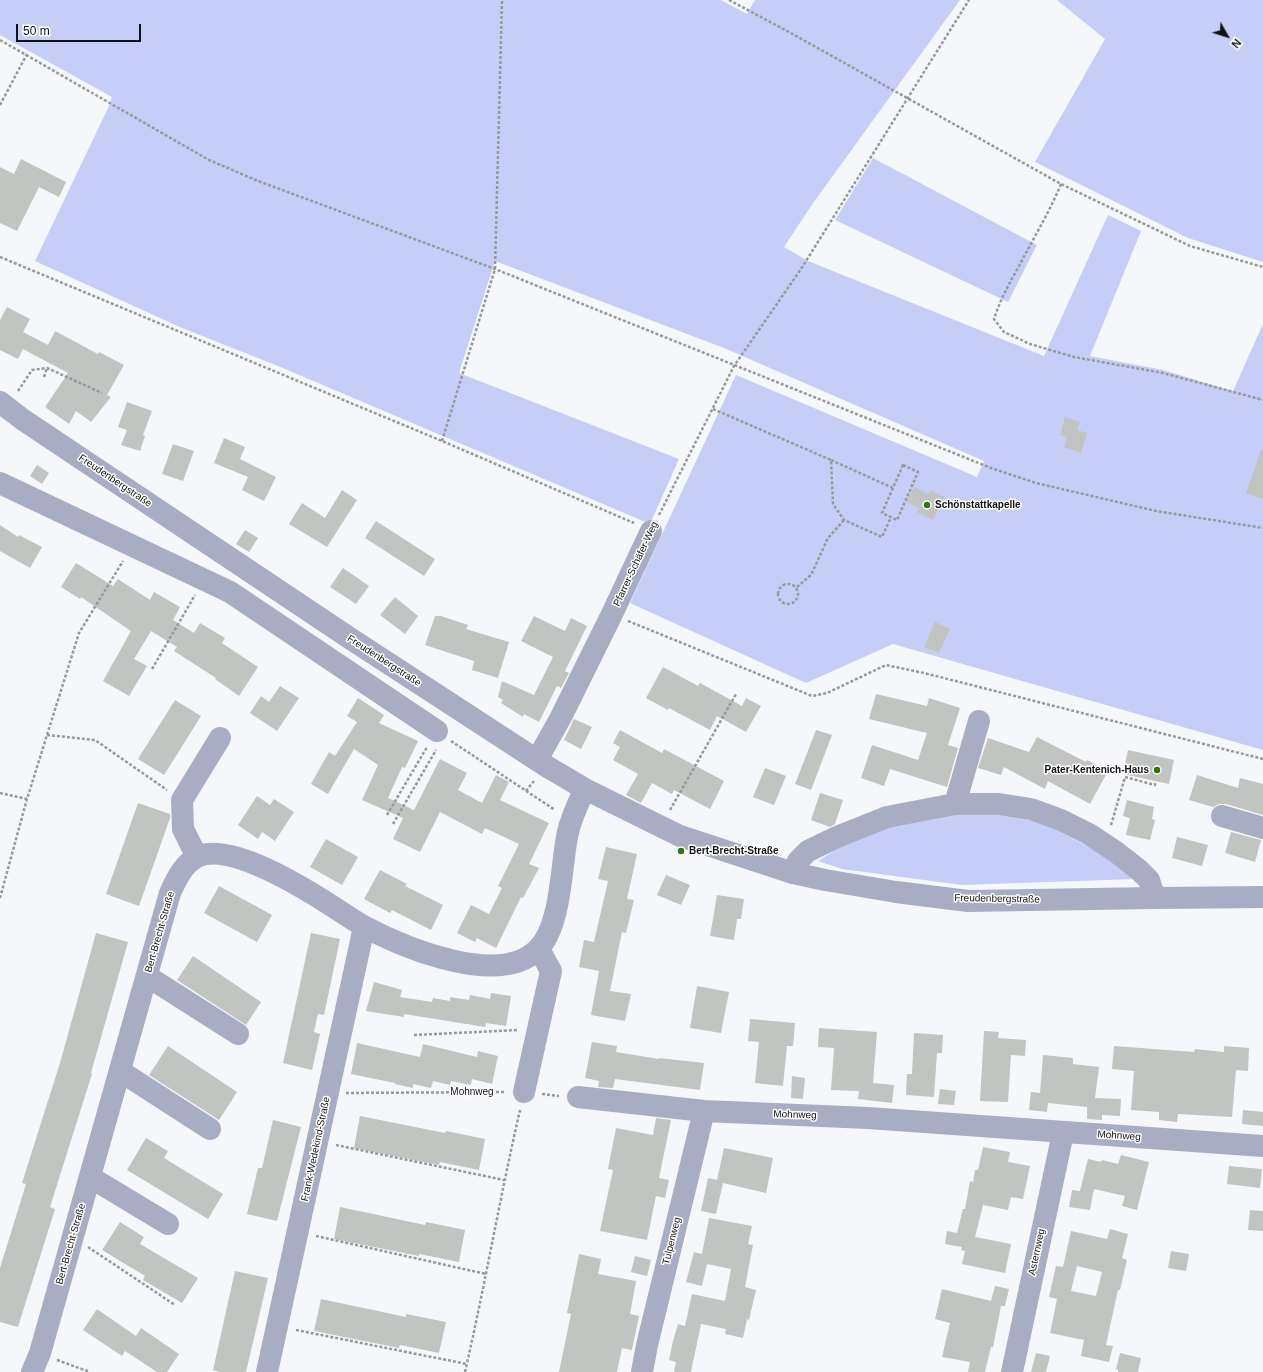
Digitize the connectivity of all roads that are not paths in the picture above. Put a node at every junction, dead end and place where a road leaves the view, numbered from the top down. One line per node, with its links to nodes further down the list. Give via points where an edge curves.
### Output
1 (3, 405): 7 (street, Freudenbergstraße, via 348,637)
2 (0, 483): 5 (street, via 230,592)
3 (651, 531): 7 (street, Pfarrer-Schäfer-Weg, via 612,614)
4 (979, 721): 9 (street)
5 (441, 733)
6 (220, 738): 12 (street, via 182,800 183,829)
7 (537, 760): 8 (street, Freudenbergstraße)
8 (585, 789): 13 (street, Freudenbergstraße, via 680,836); 17 (street, via 571,820 555,916)
9 (955, 804): 13 (street, via 887,817 837,837 808,851 798,861); 15 (street, via 1000,804 1031,809 1062,820 1089,834 1139,870 1149,880)
10 (1222, 816): 11 (street)
11 (1263, 828)
12 (197, 857): 16 (street, via 213,854 244,859 292,882); 18 (street, Bert-Brecht-Straße, via 185,866 176,878)
13 (793, 873): 15 (street, Freudenbergstraße, via 896,892 968,901)
14 (1263, 897): 15 (street, Freudenbergstraße)
15 (1155, 898)
16 (364, 927): 17 (street, via 402,944 452,960 484,966 514,963 529,957); 30 (street, Frank-Wedekind-Straße)
17 (539, 949): 21 (street, via 551,970)
18 (147, 976): 19 (street); 20 (street, Bert-Brecht-Straße)
19 (238, 1034)
20 (120, 1071): 24 (street); 27 (street, Bert-Brecht-Straße)
21 (524, 1092)
22 (578, 1097): 23 (street, Mohnweg)
23 (704, 1111): 25 (street, Mohnweg, via 868,1118); 31 (street, Tulpenweg)
24 (210, 1129)
25 (1064, 1132): 26 (street, Mohnweg); 32 (street, Asternweg)
26 (1263, 1146)
27 (90, 1177): 28 (street); 29 (street, Bert-Brecht-Straße)
28 (168, 1224)
29 (36, 1363)
30 (267, 1372)
31 (642, 1372)
32 (1012, 1372)

